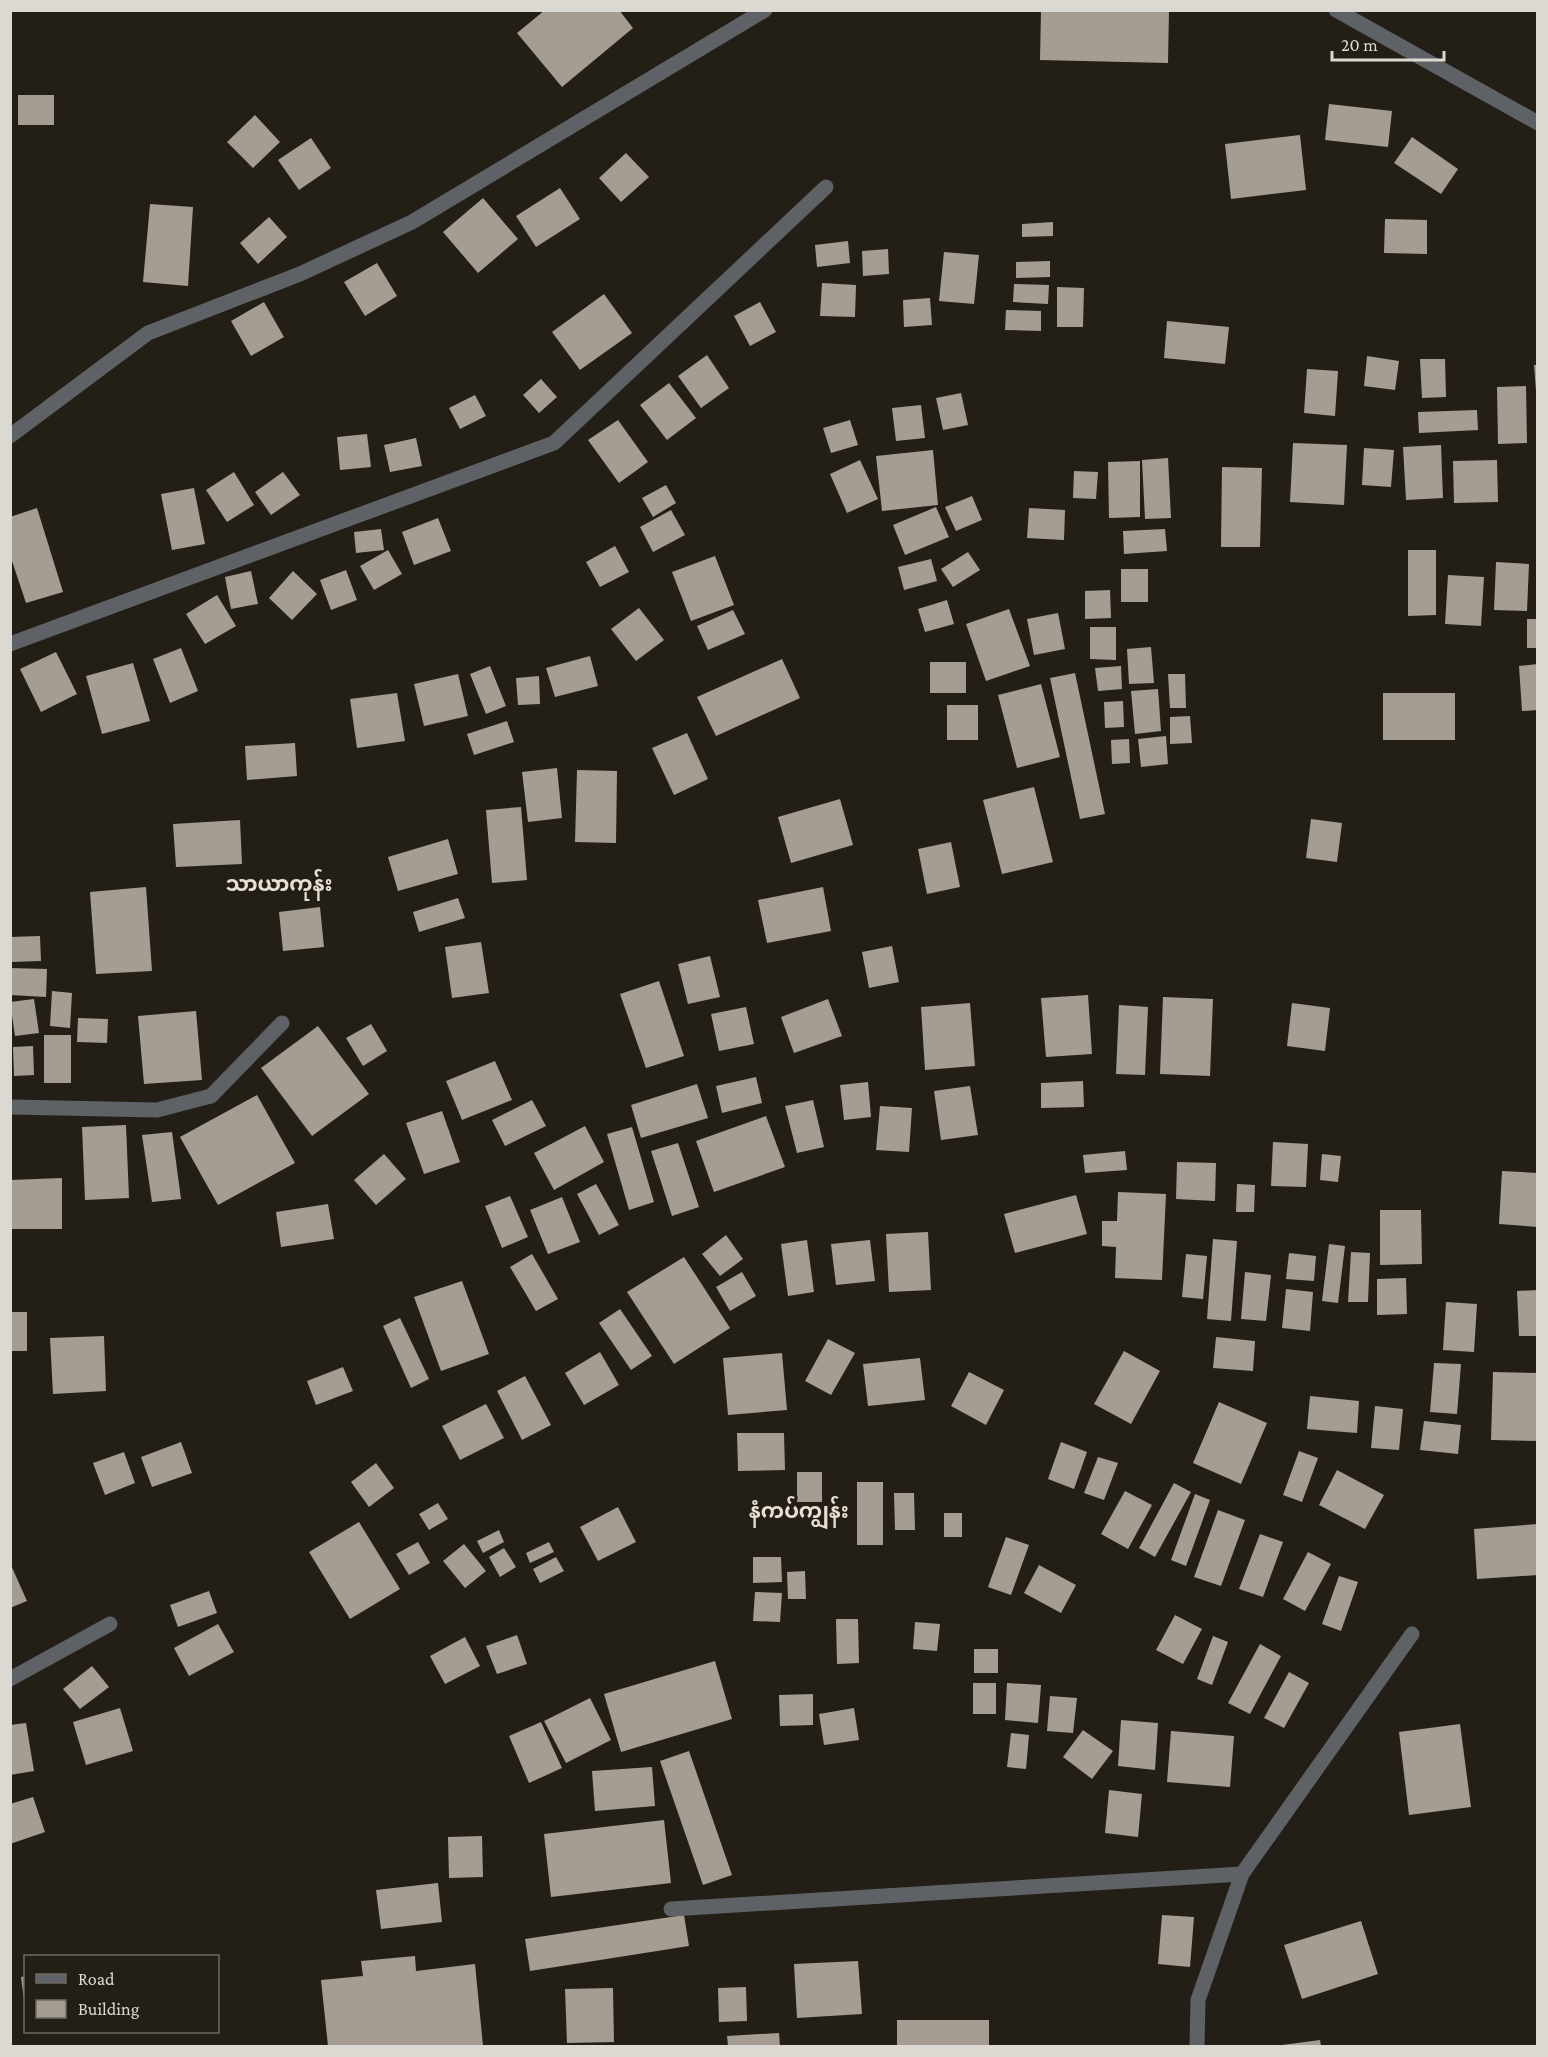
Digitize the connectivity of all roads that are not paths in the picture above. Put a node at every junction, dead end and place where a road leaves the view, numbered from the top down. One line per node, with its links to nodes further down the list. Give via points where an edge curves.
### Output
1 (765, 10): 5 (street, via 412,222 300,274 148,333)
2 (1336, 10): 3 (street)
3 (1538, 123)
4 (826, 187): 6 (street, via 554,443)
5 (10, 436)
6 (10, 645)
7 (282, 1023): 8 (street, via 211,1096 157,1110)
8 (10, 1107)
9 (110, 1624): 11 (street)
10 (1412, 1634): 12 (street)
11 (10, 1679)
12 (1242, 1874): 13 (street); 14 (street, via 1198,2000)
13 (671, 1909)
14 (1197, 2046)

